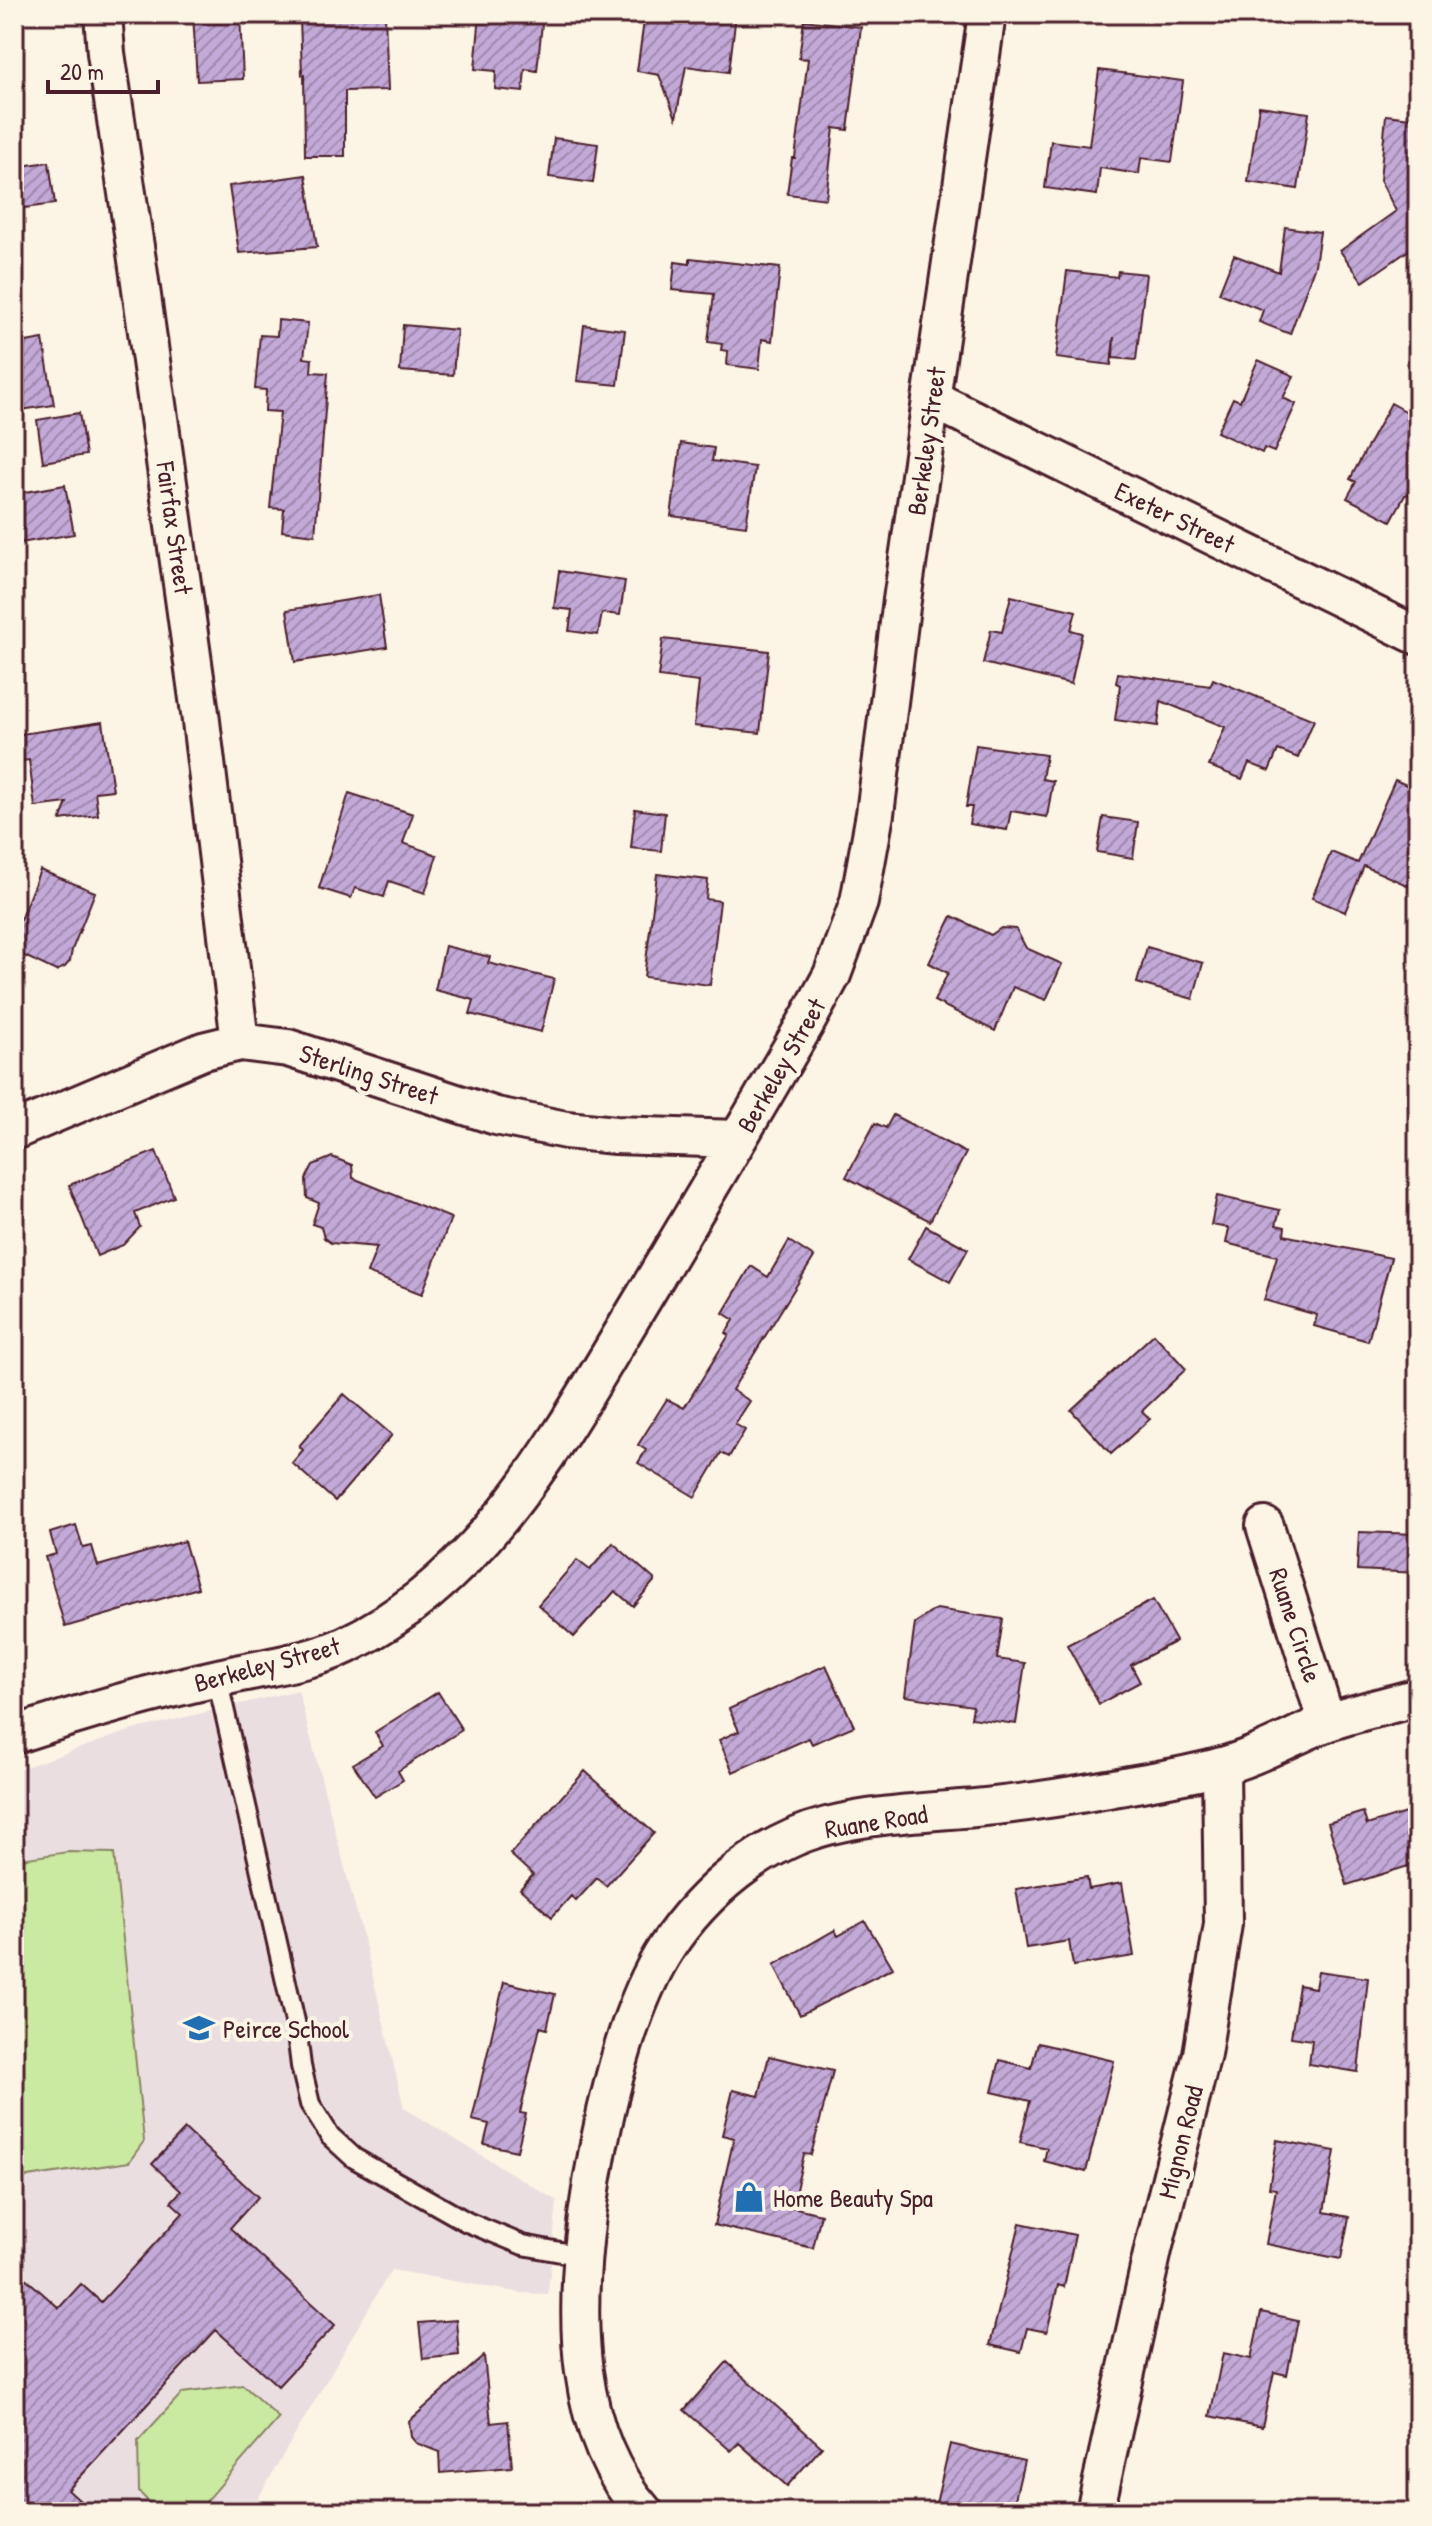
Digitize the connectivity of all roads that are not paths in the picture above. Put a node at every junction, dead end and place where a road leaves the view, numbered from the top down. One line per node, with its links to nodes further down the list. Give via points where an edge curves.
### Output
1 (103, 14): 5 (street, Fairfax Street)
2 (987, 14): 3 (street, Berkeley Street)
3 (932, 399): 4 (street, Exeter Street); 7 (street, Berkeley Street, via 859,902 832,975)
4 (1418, 636)
5 (240, 1042): 6 (street, Sterling Street, via 203,1051); 7 (street, Sterling Street, via 288,1048 496,1116 552,1127)
6 (14, 1131)
7 (738, 1139): 9 (street, Berkeley Street, via 588,1389 506,1515 475,1549 426,1596 344,1646)
8 (1265, 1526): 11 (street, Ruane Circle)
9 (217, 1678): 12 (street, Berkeley Street); 14 (lane, via 310,2104 330,2136 354,2158 467,2222 523,2245)
10 (1418, 1697): 11 (street, Ruane Road)
11 (1327, 1723): 13 (street, Ruane Road)
12 (14, 1735)
13 (1221, 1767): 14 (street, Ruane Road, via 1104,1790 844,1822 787,1841 731,1877 707,1897 667,1947 637,2009 610,2099); 16 (street, Mignon Road, via 1223,1924 1202,2054)
14 (582, 2256): 15 (street, Ruane Road, via 580,2315 589,2404 622,2481)
15 (644, 2512)
16 (1095, 2512)

